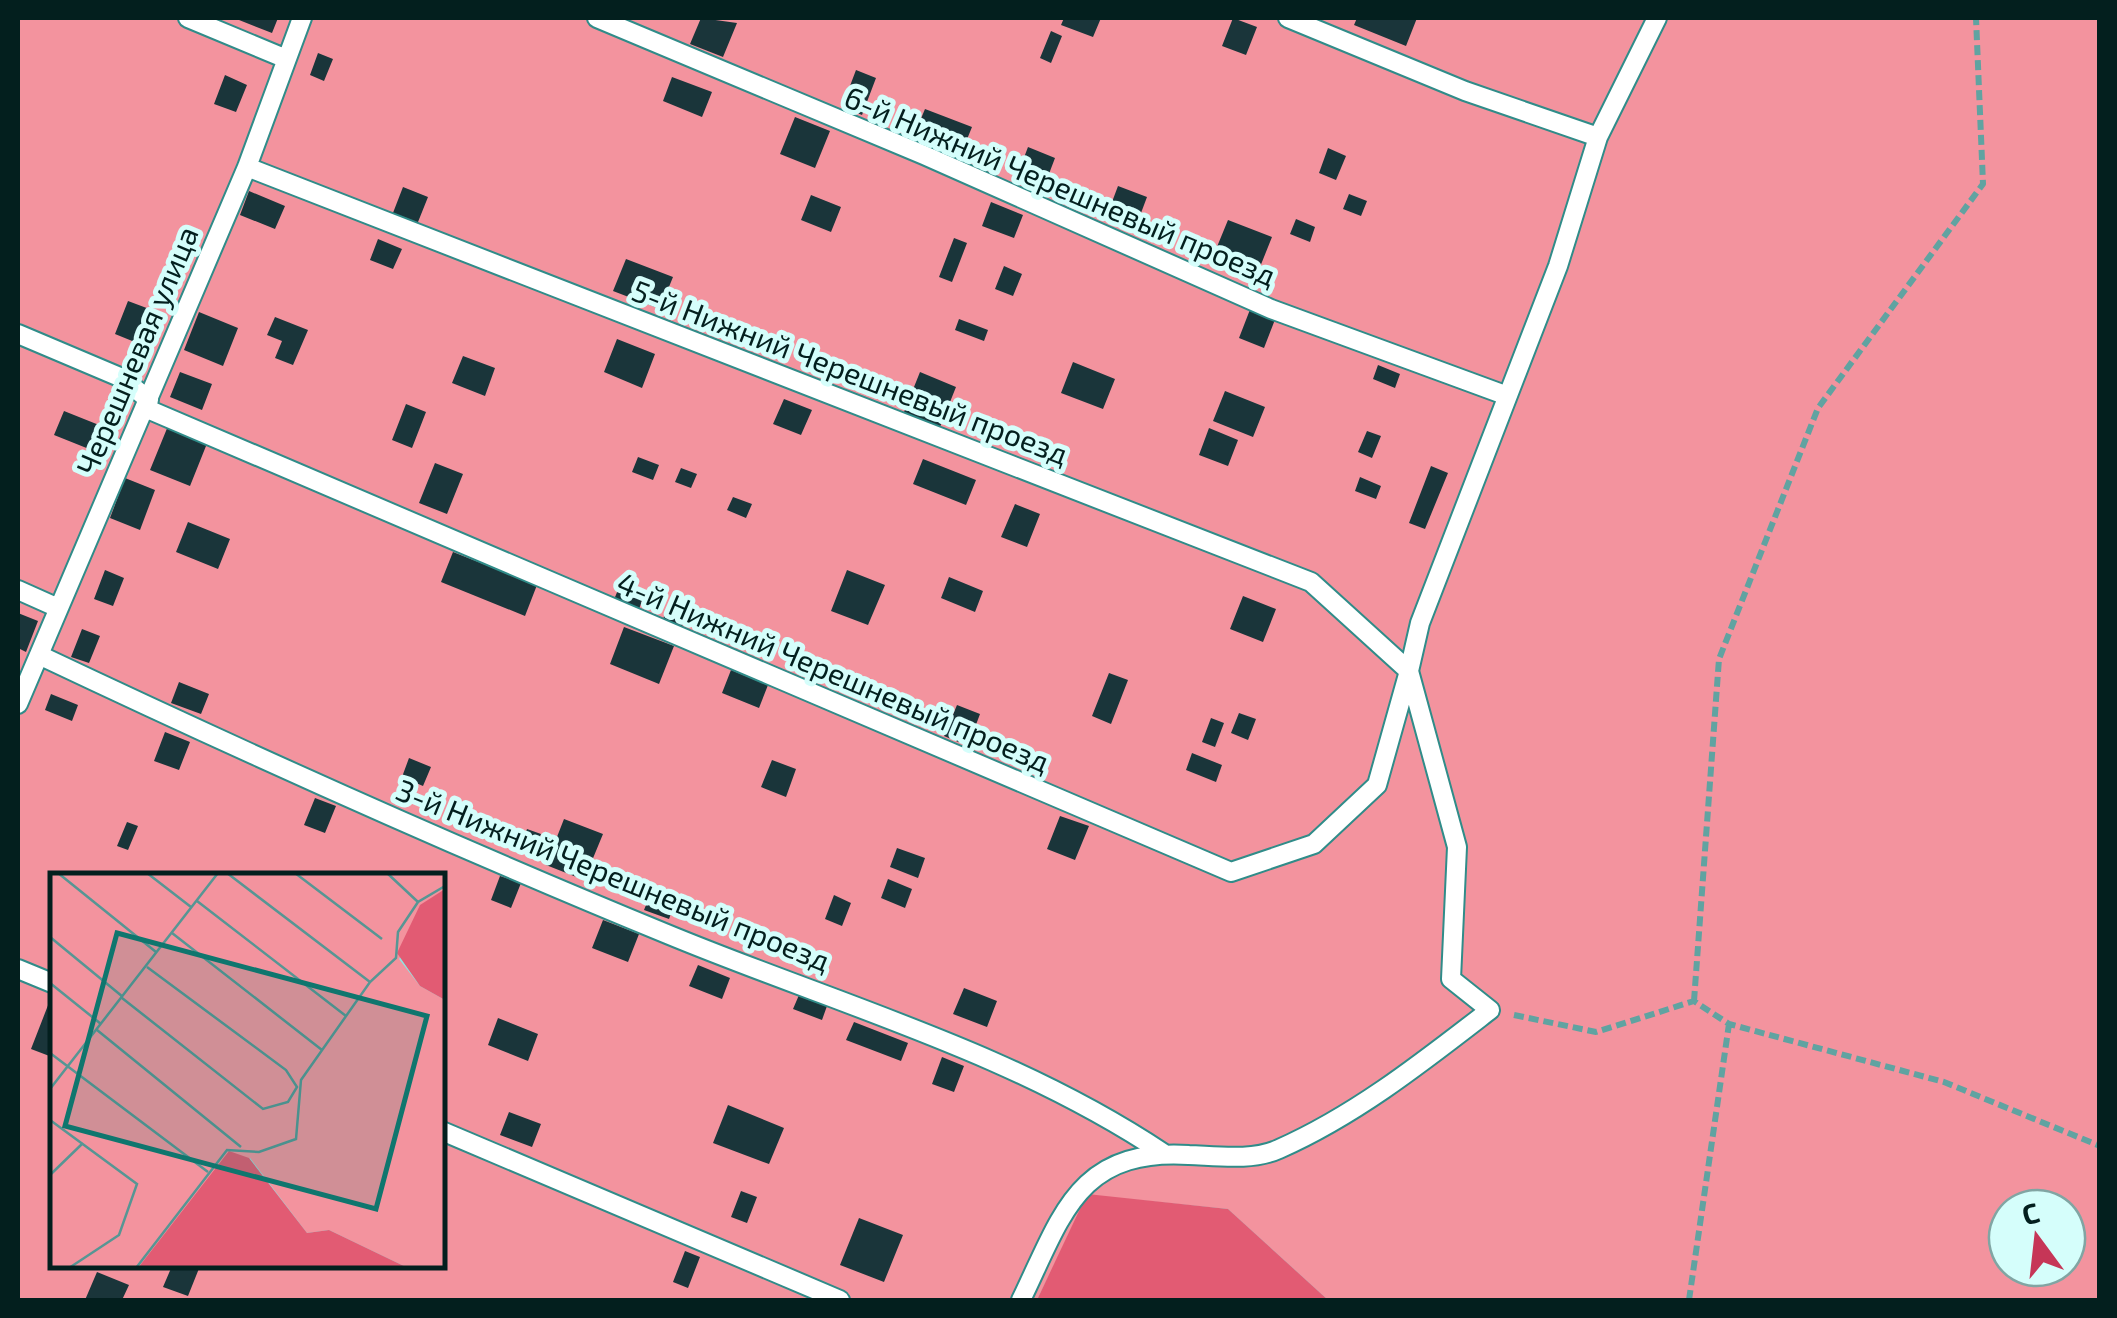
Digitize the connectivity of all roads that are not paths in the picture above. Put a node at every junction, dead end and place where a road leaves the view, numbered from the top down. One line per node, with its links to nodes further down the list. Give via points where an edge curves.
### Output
1 (188, 18): 6 (lane)
2 (302, 18): 6 (lane, Черешневая улица)
3 (597, 18): 10 (lane, 6-й Нижний Черешневый проезд, via 1272,309)
4 (1288, 18): 7 (lane)
5 (1657, 18): 7 (lane, 4-й Нижний Черешневый проезд)
6 (284, 58): 8 (lane, Черешневая улица)
7 (1598, 137): 10 (lane, 4-й Нижний Черешневый проезд, via 1558,266)
8 (246, 167): 11 (lane, Черешневая улица); 15 (lane, 5-й Нижний Черешневый проезд, via 1311,582)
9 (18, 334): 11 (lane, 4-й Нижний Черешневый проезд, via 122,378)
10 (1505, 396): 15 (lane, 4-й Нижний Черешневый проезд)
11 (147, 404): 13 (lane, Черешневая улица); 15 (lane, 4-й Нижний Черешневый проезд, via 1230,872 1314,844 1376,785)
12 (18, 590): 13 (lane)
13 (56, 608): 14 (lane, Черешневая улица)
14 (38, 655): 16 (lane, Черешневая улица); 20 (lane, 3-й Нижний Черешневый проезд, via 245,753 670,935 1024,1073)
15 (1408, 671): 20 (lane, via 1457,846 1451,979 1490,1010 1407,1074 1276,1151 1231,1157)
16 (18, 704)
17 (18, 969): 18 (lane)
18 (50, 982)
19 (445, 1132): 21 (lane)
20 (1163, 1153): 22 (lane, via 1119,1162 1071,1197)
21 (840, 1300)
22 (1021, 1300)

